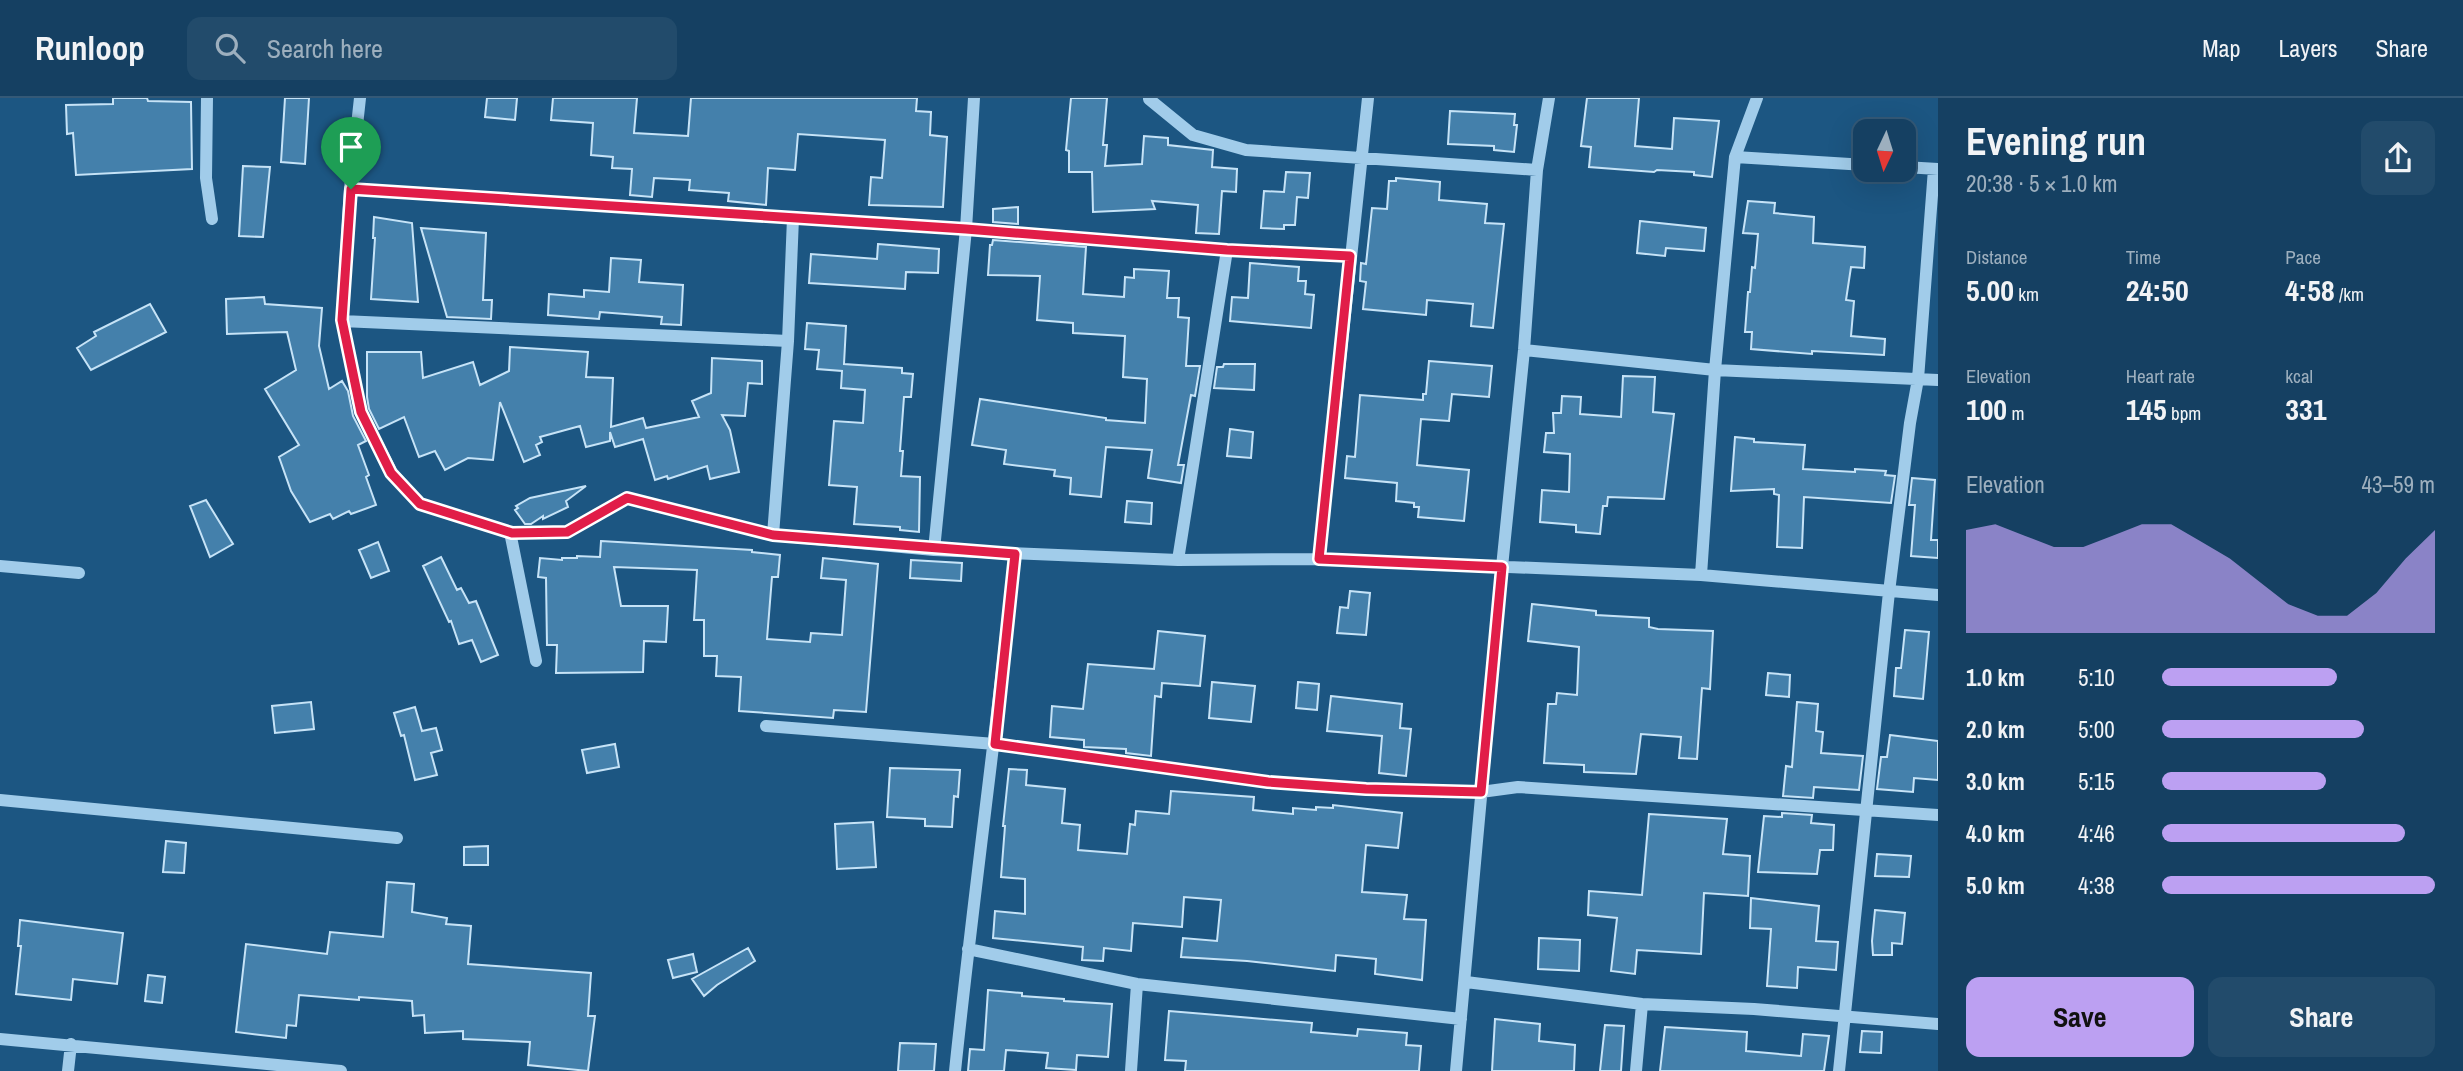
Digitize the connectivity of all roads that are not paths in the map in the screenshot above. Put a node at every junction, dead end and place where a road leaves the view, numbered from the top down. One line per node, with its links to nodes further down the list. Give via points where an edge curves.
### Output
1 (207, 98): 16 (street, via 206,178)
2 (360, 98): 14 (street)
3 (974, 98): 17 (street)
4 (1368, 98): 9 (street)
5 (1549, 98): 13 (street)
6 (1757, 98): 8 (street)
7 (1149, 99): 9 (street, via 1193,135 1246,150)
8 (1735, 157): 10 (street); 23 (street)
9 (1363, 158): 13 (street); 19 (street)
10 (1853, 164)
11 (1916, 168): 12 (street)
12 (1936, 169): 24 (street)
13 (1537, 170): 22 (street)
14 (351, 189): 15 (street); 20 (street)
15 (793, 218): 17 (street); 21 (street)
16 (212, 219)
17 (966, 229): 18 (street); 28 (street)
18 (1227, 250): 19 (street); 30 (street)
19 (1350, 256): 31 (street)
20 (342, 320): 21 (street); 26 (street, via 361,412 391,473 420,504)
21 (788, 341): 27 (street)
22 (1524, 350): 23 (street); 33 (street)
23 (1715, 370): 24 (street); 35 (street)
24 (1918, 379): 25 (street); 36 (street)
25 (1938, 380)
26 (509, 533): 27 (street, via 567,532 627,498); 38 (street)
27 (773, 535): 28 (street)
28 (934, 550): 29 (street)
29 (1015, 554): 30 (street); 40 (street)
30 (1178, 559): 31 (street)
31 (1319, 559): 33 (street)
32 (0, 566): 34 (street)
33 (1502, 567): 35 (street); 41 (street)
34 (79, 573)
35 (1701, 575): 36 (street)
36 (1889, 592): 37 (street); 43 (street)
37 (1938, 595)
38 (536, 661)
39 (766, 726): 40 (street)
40 (995, 744): 41 (street, via 1268,782); 46 (street)
41 (1481, 792): 43 (street, via 1518,787); 47 (street)
42 (0, 800): 45 (street)
43 (1866, 809): 44 (street); 50 (street)
44 (1938, 815)
45 (397, 838)
46 (968, 949): 48 (street); 58 (street)
47 (1466, 982): 49 (street); 51 (street)
48 (1137, 984): 51 (street); 59 (street)
49 (1642, 1004): 50 (street); 61 (street)
50 (1843, 1016): 52 (street); 62 (street)
51 (1461, 1019): 60 (street)
52 (1938, 1024)
53 (0, 1039): 54 (street)
54 (71, 1044): 55 (street); 56 (street)
55 (309, 1070): 57 (street)
56 (68, 1071)
57 (341, 1071)
58 (955, 1071)
59 (1131, 1071)
60 (1456, 1071)
61 (1636, 1071)
62 (1839, 1071)

